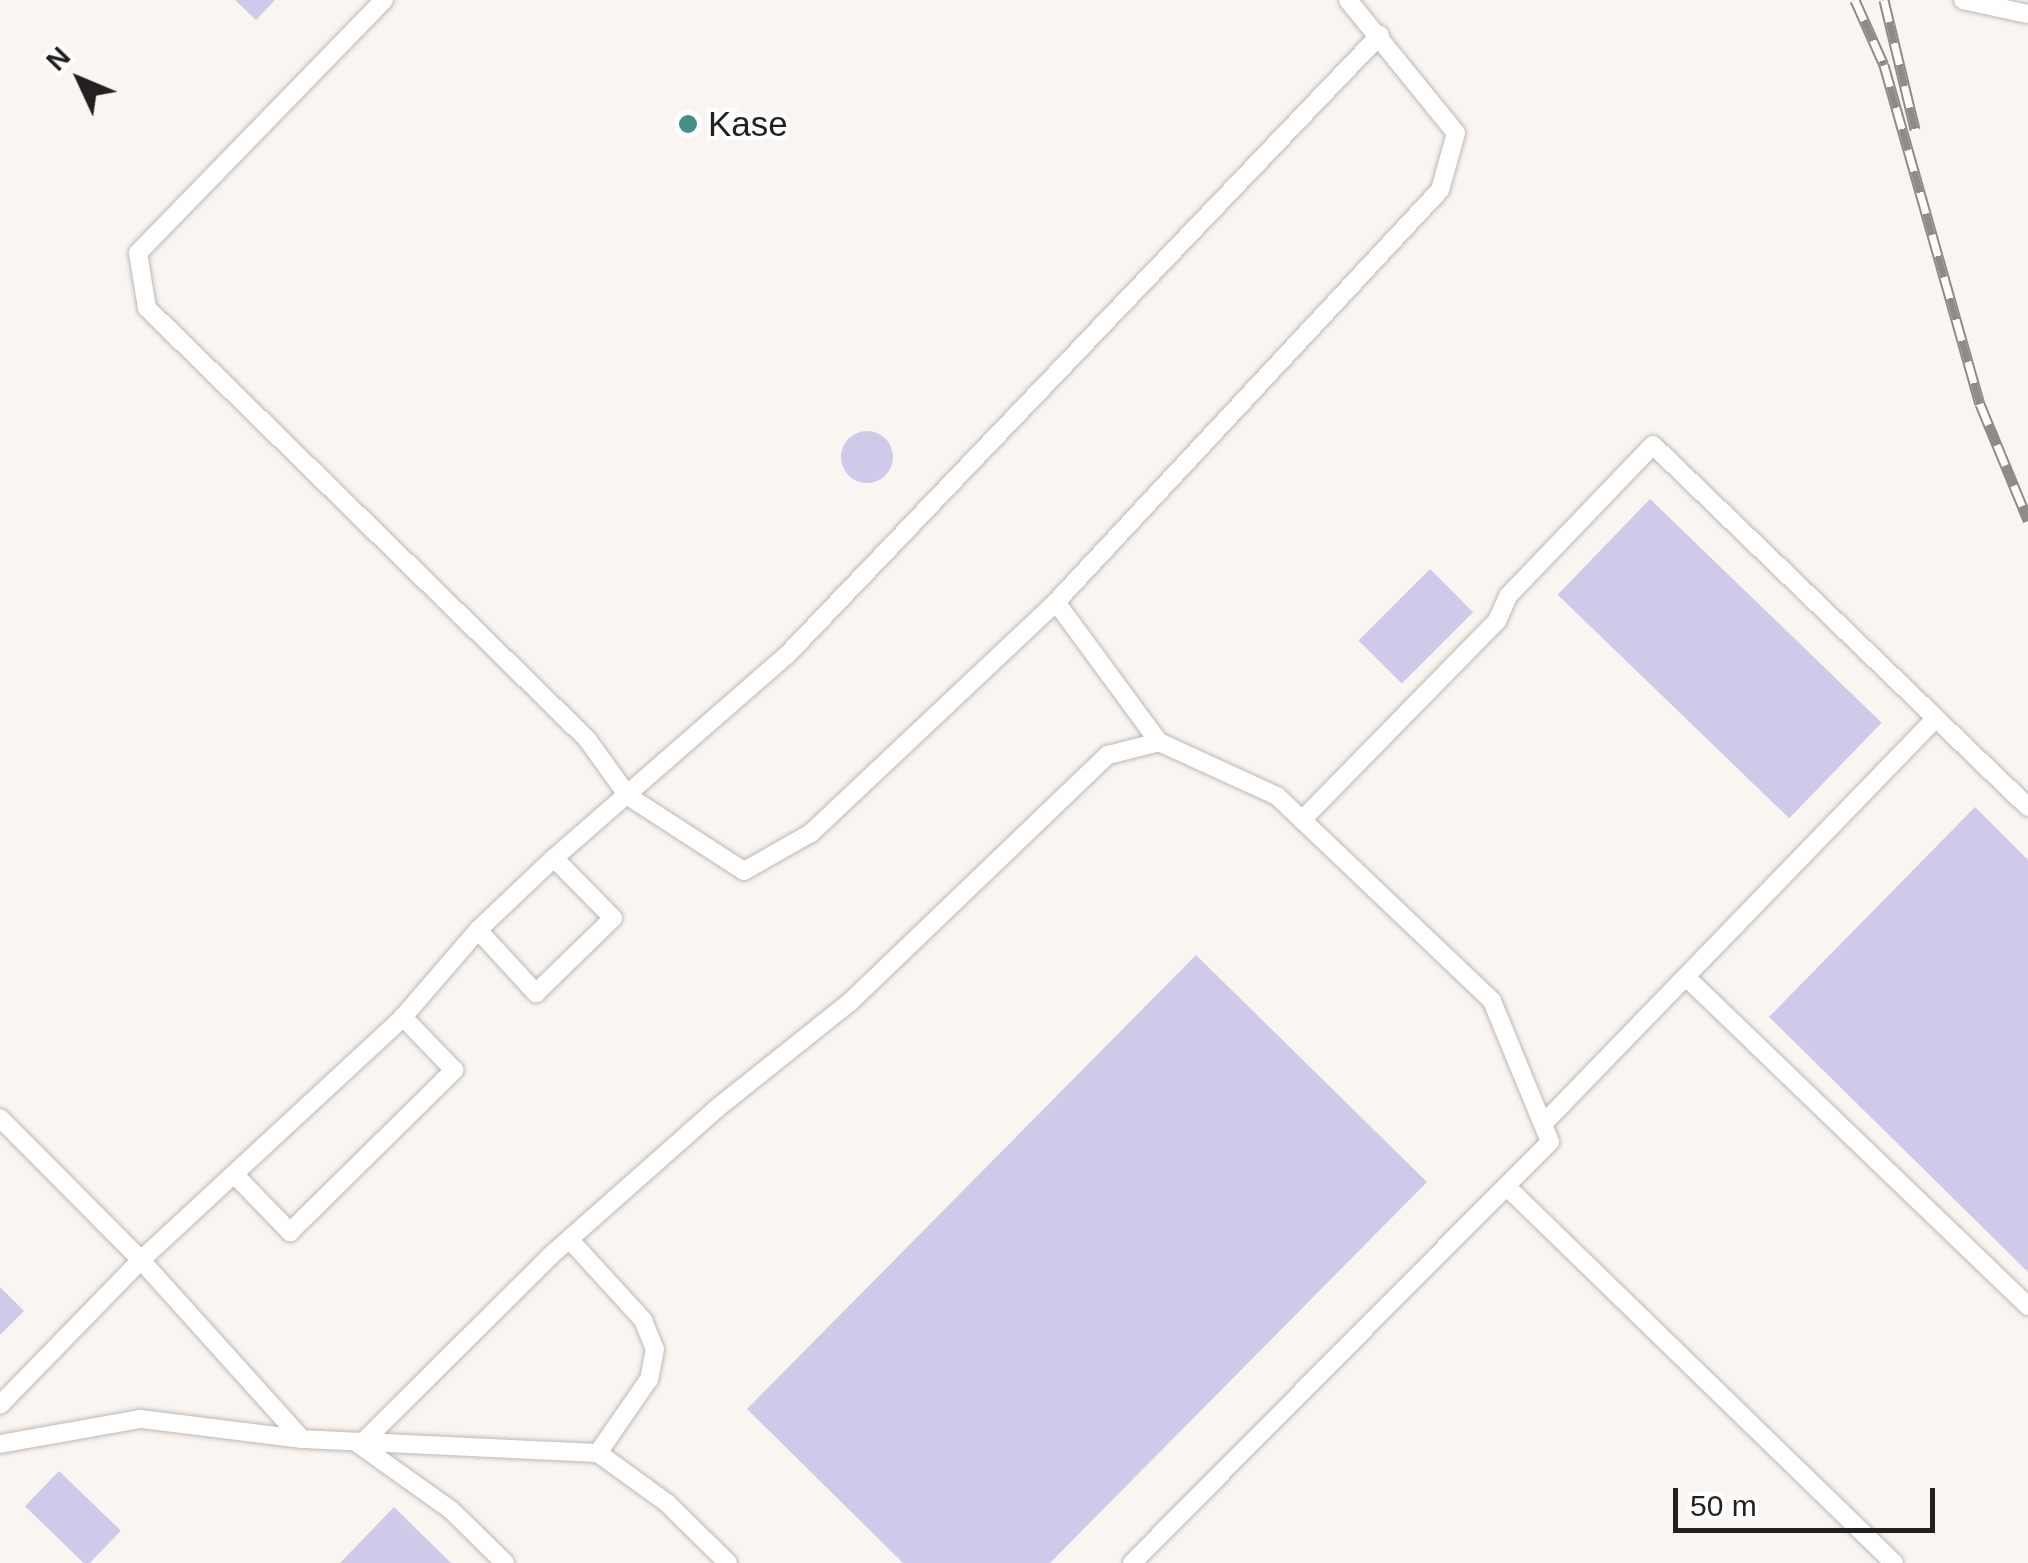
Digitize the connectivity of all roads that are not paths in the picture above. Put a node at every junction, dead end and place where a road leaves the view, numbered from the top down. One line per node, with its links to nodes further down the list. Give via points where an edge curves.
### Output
1 (384, 0): 9 (lane, via 138,254 147,308 587,739)
2 (1348, 0): 5 (lane)
3 (1963, 0): 4 (lane)
4 (2028, 14)
5 (1380, 35): 6 (lane, via 1456,133 1440,190); 9 (lane, via 787,654)
6 (1056, 602): 8 (lane); 9 (lane, via 812,834 744,870)
7 (1936, 718): 10 (lane); 11 (lane, via 1654,444 1508,596 1497,621); 14 (lane)
8 (1159, 742): 11 (lane, via 1277,796); 20 (lane, via 1108,755 849,1004 716,1108)
9 (628, 796): 12 (lane)
10 (2028, 807)
11 (1302, 820): 17 (lane, via 1492,1000)
12 (554, 858): 13 (lane); 13 (lane, via 612,918 536,993)
13 (478, 930): 15 (lane)
14 (1686, 978): 17 (lane); 22 (lane)
15 (403, 1016): 18 (lane); 18 (lane, via 454,1070 290,1232)
16 (0, 1118): 21 (lane)
17 (1543, 1124): 19 (lane, via 1550,1142)
18 (234, 1174): 21 (lane)
19 (1506, 1186): 30 (lane); 31 (lane)
20 (570, 1240): 26 (lane); 27 (lane, via 642,1320 655,1349 649,1378)
21 (141, 1260): 23 (lane); 24 (lane)
22 (2028, 1306)
23 (0, 1405)
24 (302, 1439): 25 (lane, via 141,1419); 26 (lane)
25 (0, 1444)
26 (360, 1446): 27 (lane); 28 (lane, via 450,1510)
27 (598, 1453): 29 (lane, via 667,1503)
28 (505, 1563)
29 (728, 1563)
30 (1132, 1563)
31 (1894, 1563)

